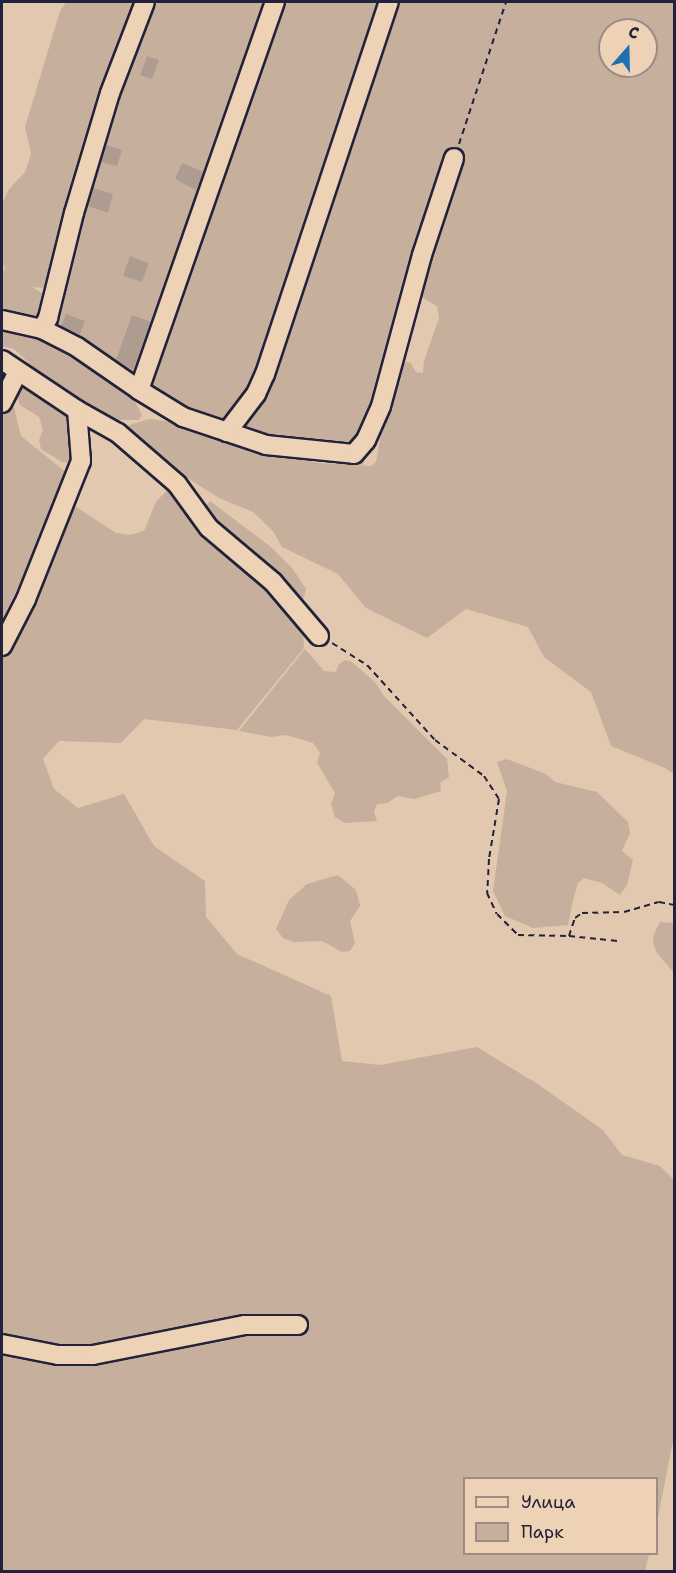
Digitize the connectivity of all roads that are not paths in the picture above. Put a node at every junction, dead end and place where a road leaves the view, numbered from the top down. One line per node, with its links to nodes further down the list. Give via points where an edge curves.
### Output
1 (145, 2): 6 (lane, via 110,93)
2 (275, 2): 9 (lane)
3 (389, 2): 12 (lane, via 264,374 255,394)
4 (454, 158): 12 (lane, via 422,255 381,406 359,449 354,454 343,454 266,445)
5 (2, 321): 6 (lane)
6 (42, 329): 9 (lane, via 77,347)
7 (2, 360): 8 (lane)
8 (18, 372): 10 (lane); 11 (lane)
9 (139, 390): 12 (lane, via 183,417)
10 (2, 403)
11 (77, 410): 13 (lane, via 118,433 177,484 209,528 273,582); 14 (lane, via 81,461 26,599)
12 (227, 432)
13 (319, 636)
14 (2, 646)
15 (298, 1325): 16 (lane, via 245,1325 93,1354 58,1355)
16 (2, 1344)

